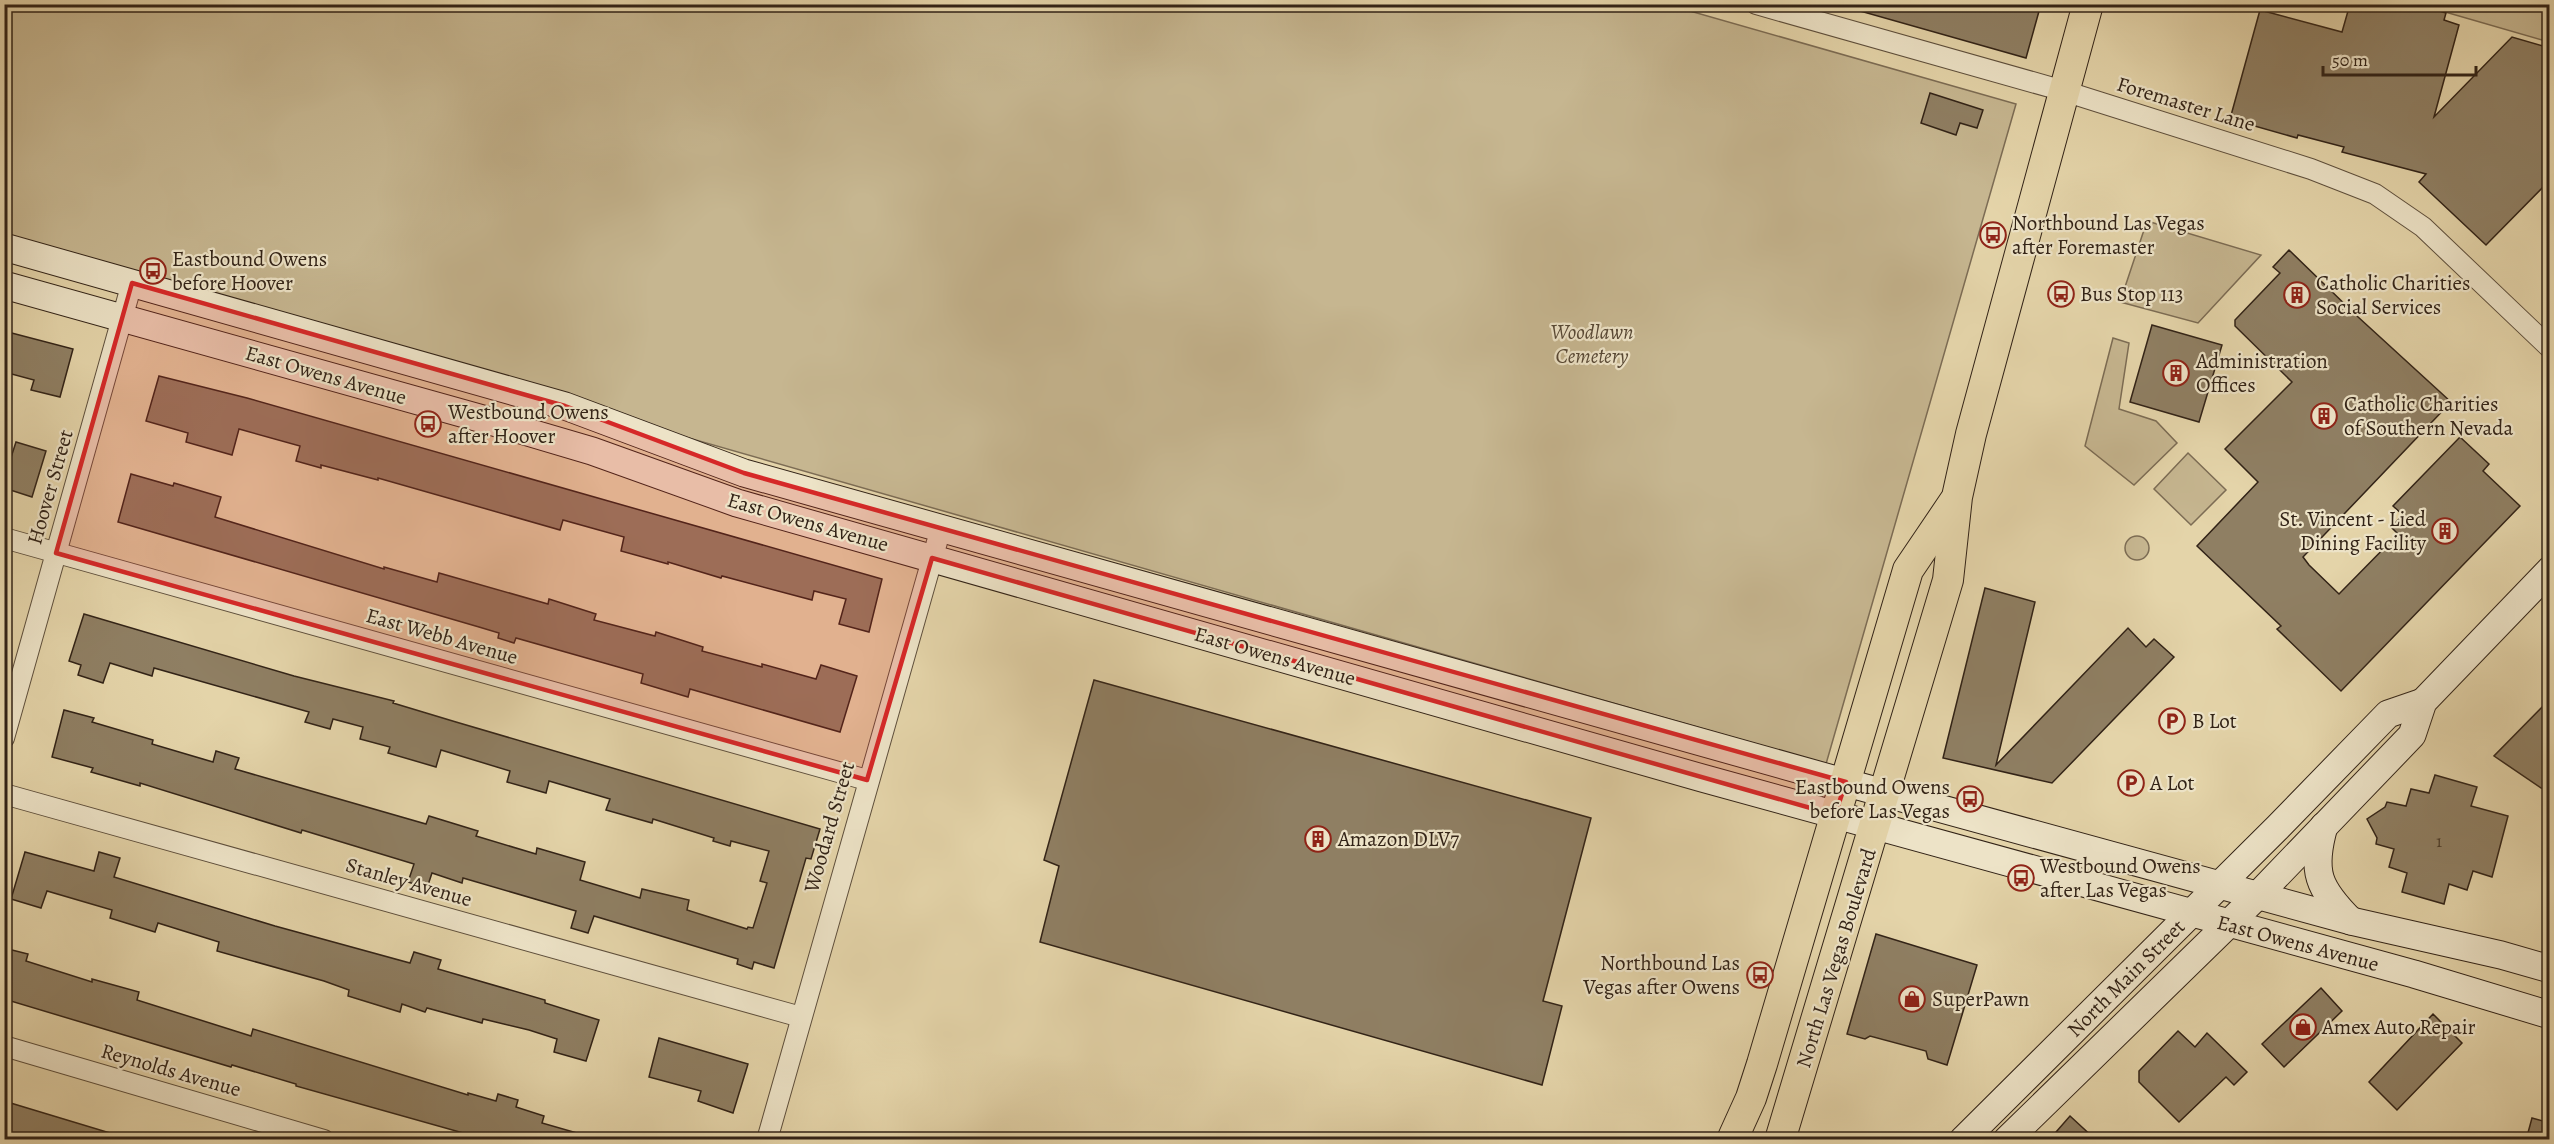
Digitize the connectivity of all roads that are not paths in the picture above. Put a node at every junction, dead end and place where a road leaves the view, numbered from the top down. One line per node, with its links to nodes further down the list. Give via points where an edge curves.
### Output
1 (1756, 4): 3 (street, Foremaster Lane)
2 (2088, 4): 3 (main road, North Las Vegas Boulevard)
3 (2064, 91): 8 (street, Foremaster Lane, via 2311,168 2375,194 2422,227); 9 (main road, North Las Vegas Boulevard)
4 (4, 248): 5 (main road, East Owens Avenue)
5 (132, 283): 7 (street, Hoover Street); 10 (main road, East Owens Avenue, via 565,406 744,472)
6 (4, 285): 7 (main road, East Owens Avenue)
7 (122, 318): 12 (street, Hoover Street); 13 (main road, East Owens Avenue, via 518,429 736,502)
8 (2550, 348)
9 (1957, 496): 18 (main road, North Las Vegas Boulevard, via 1908,570); 19 (main road, North Las Vegas Boulevard, via 1948,580)
10 (940, 528): 13 (street, Woodard Street); 18 (main road, East Owens Avenue)
11 (4, 538): 12 (street, East Webb Avenue)
12 (56, 553): 16 (street, Hoover Street); 17 (street, East Webb Avenue)
13 (932, 558): 17 (street, Woodard Street); 21 (main road, East Owens Avenue)
14 (2550, 570): 15 (main road, North Main Street)
15 (2423, 702): 23 (main road, North Main Street, via 2412,735); 24 (main road, North Main Street, via 2388,714)
16 (4, 738)
17 (867, 780): 31 (street, Woodard Street)
18 (1846, 782): 19 (main road, East Owens Avenue); 21 (main road, North Las Vegas Boulevard)
19 (1885, 793): 22 (main road, North Las Vegas Boulevard); 24 (main road, East Owens Avenue)
20 (4, 794): 31 (street, Stanley Avenue)
21 (1835, 815): 22 (main road, East Owens Avenue); 35 (main road, North Las Vegas Boulevard, via 1762,1064)
22 (1875, 826): 26 (main road, East Owens Avenue); 36 (main road, North Las Vegas Boulevard)
23 (2325, 826): 25 (main road, North Main Street); 27 (main road, via 2316,859 2319,875 2334,904)
24 (2220, 885): 25 (main road, East Owens Avenue); 26 (main road, North Main Street)
25 (2258, 895): 27 (main road, East Owens Avenue); 28 (main road, North Main Street)
26 (2189, 914): 28 (main road, East Owens Avenue); 37 (main road, North Main Street)
27 (2351, 921): 29 (main road, East Owens Avenue)
28 (2228, 924): 30 (main road, East Owens Avenue); 38 (main road, North Main Street)
29 (2550, 969)
30 (2550, 1015)
31 (801, 1017): 34 (street, Woodard Street)
32 (4, 1046): 33 (street, Reynolds Avenue)
33 (324, 1140)
34 (767, 1140)
35 (1732, 1140)
36 (1780, 1140)
37 (1963, 1140)
38 (2007, 1140)

